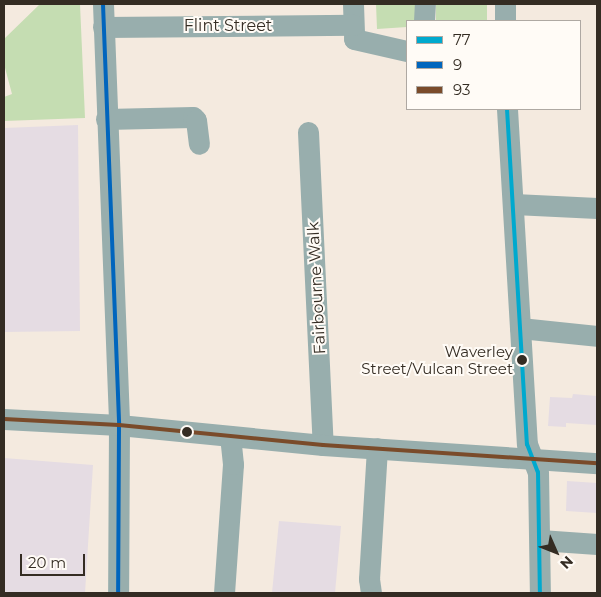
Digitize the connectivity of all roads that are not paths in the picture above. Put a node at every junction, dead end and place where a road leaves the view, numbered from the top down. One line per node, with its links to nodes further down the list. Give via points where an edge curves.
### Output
1 (102, 4): 8 (street)
2 (353, 4): 7 (street)
3 (425, 4): 5 (street)
4 (505, 4): 6 (street)
5 (424, 20)
6 (505, 20)
7 (353, 25): 8 (street, Flint Street); 9 (street, via 354,39)
8 (103, 27): 11 (street)
9 (406, 51)
10 (508, 110): 14 (street)
11 (106, 119): 13 (street, via 193,117); 19 (street)
12 (308, 132): 21 (street, Fairbourne Walk)
13 (199, 144)
14 (514, 204): 15 (street); 16 (street)
15 (597, 208)
16 (520, 328): 17 (street); 23 (street, via 527,444)
17 (597, 336)
18 (4, 419): 19 (street)
19 (119, 425): 20 (street); 27 (street)
20 (230, 436): 21 (street); 28 (street, via 233,464)
21 (323, 445): 22 (street)
22 (377, 448): 23 (street); 29 (street, via 369,579)
23 (534, 459): 24 (street); 25 (street, via 538,472)
24 (597, 463)
25 (540, 540): 26 (street); 30 (street)
26 (597, 544)
27 (118, 593)
28 (224, 593)
29 (371, 593)
30 (540, 593)

